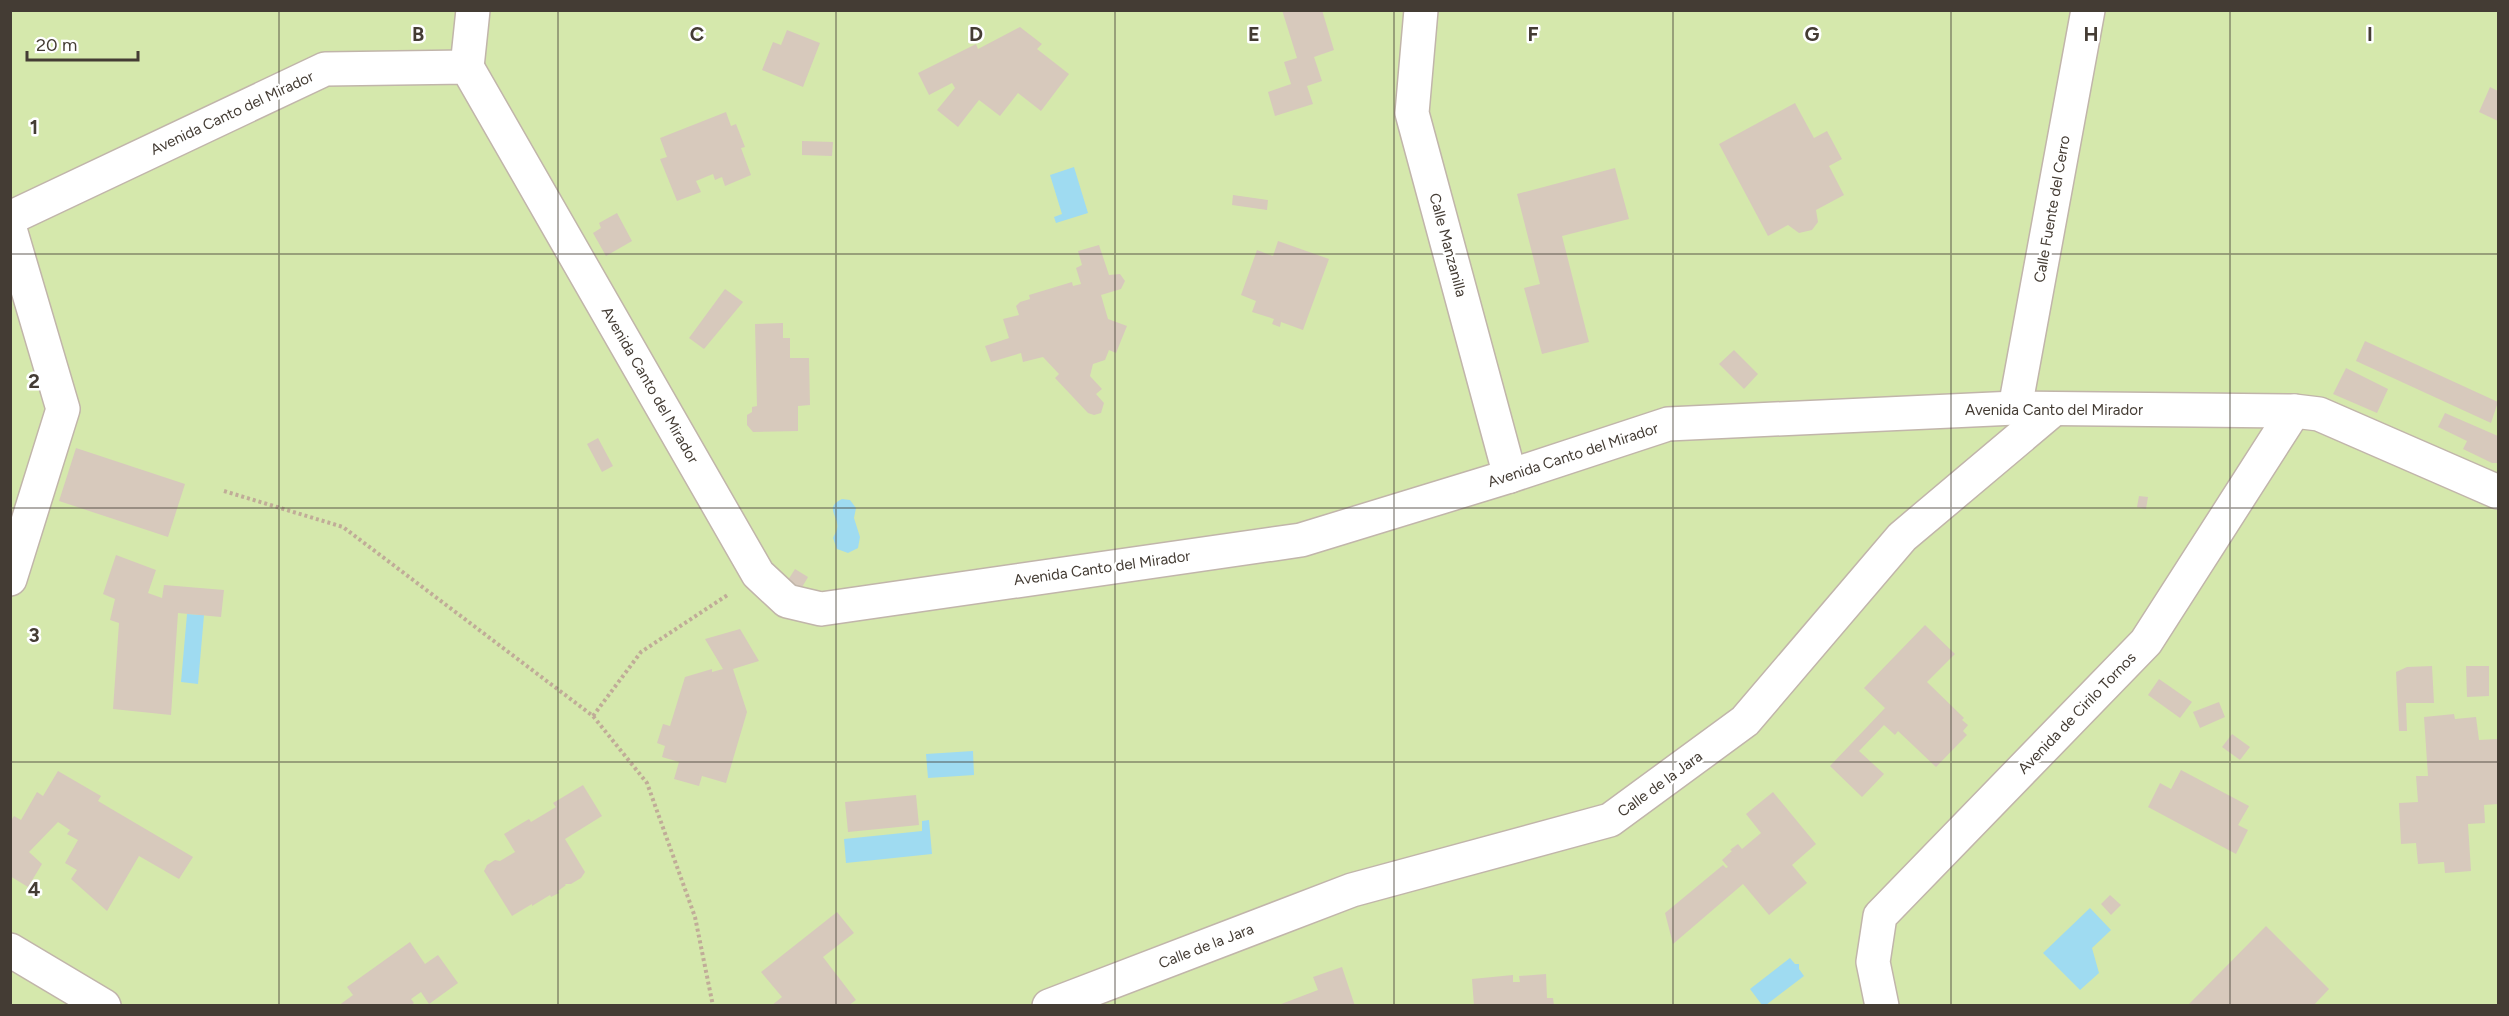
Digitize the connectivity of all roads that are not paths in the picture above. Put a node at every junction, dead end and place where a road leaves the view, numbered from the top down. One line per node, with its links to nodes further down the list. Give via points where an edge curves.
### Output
1 (473, 10): 4 (street)
2 (1421, 10): 10 (street, Calle Manzanilla, via 1412,113)
3 (2088, 10): 7 (street, Calle Fuente del Cerro)
4 (467, 67): 5 (street, Avenida Canto del Mirador, via 325,69); 10 (street, Avenida Canto del Mirador, via 758,574 787,601 821,609 1301,540)
5 (10, 218)
6 (10, 229): 12 (street, via 63,409)
7 (2015, 408): 8 (street, Avenida Canto del Mirador); 10 (street, Avenida Canto del Mirador, via 1668,424)
8 (2054, 409): 9 (street, Avenida Canto del Mirador); 15 (street, Calle de la Jara, via 1902,537 1745,721 1611,820 1352,890)
9 (2294, 411): 11 (street, Avenida Canto del Mirador, via 2319,414); 16 (street, Avenida de Cirilo Tornos, via 2146,642 1880,916 1873,962)
10 (1510, 476)
11 (2499, 492)
12 (10, 579)
13 (10, 950): 14 (street)
14 (104, 1005)
15 (1049, 1005)
16 (1882, 1005)

